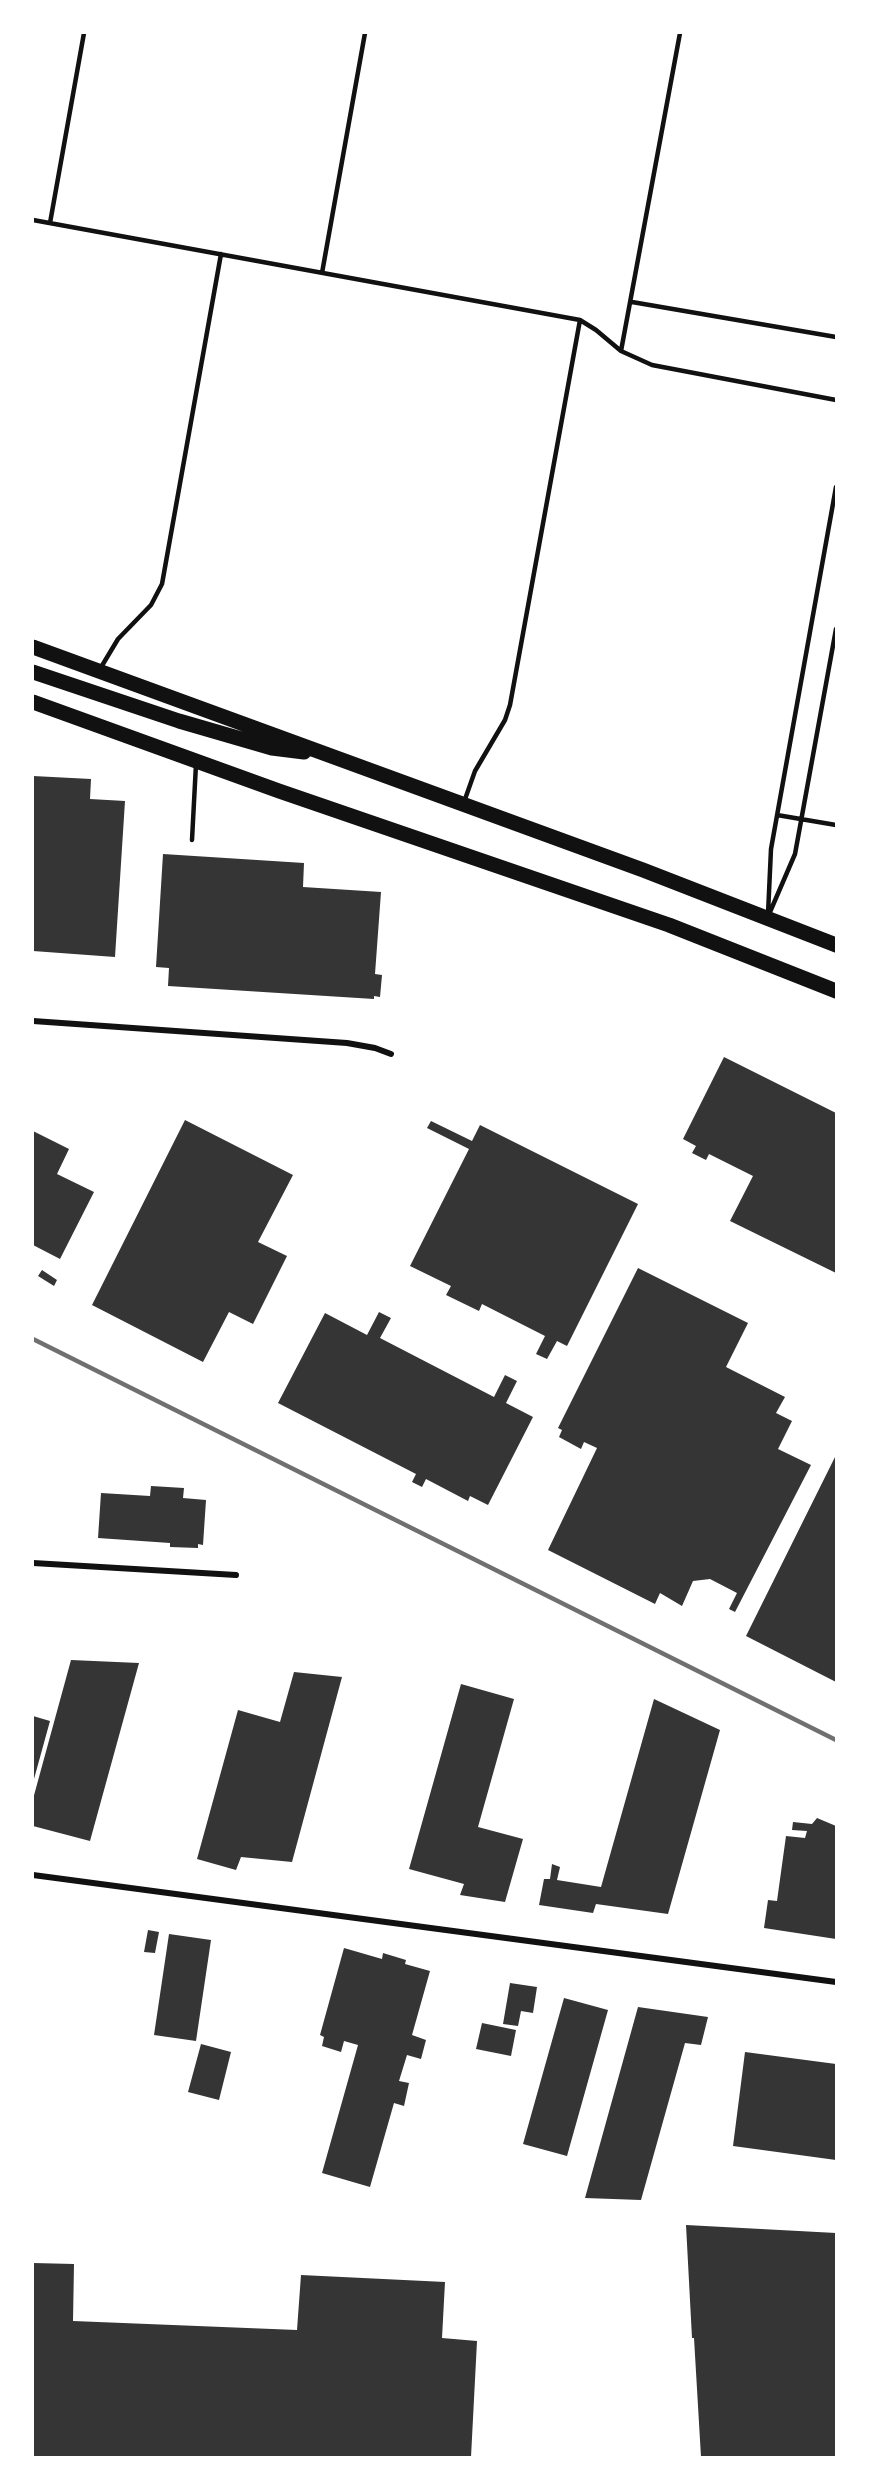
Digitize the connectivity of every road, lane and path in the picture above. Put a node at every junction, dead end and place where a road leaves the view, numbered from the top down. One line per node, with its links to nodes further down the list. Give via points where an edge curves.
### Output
1 (84, 33): 5 (lane)
2 (365, 33): 7 (lane)
3 (680, 33): 8 (lane)
4 (33, 220): 5 (lane)
5 (50, 223): 6 (lane)
6 (221, 254): 7 (lane); 16 (lane, via 162,584 151,605 118,639)
7 (322, 273): 9 (lane)
8 (632, 302): 10 (lane); 11 (lane)
9 (580, 320): 11 (lane); 21 (lane, via 510,705 475,771)
10 (836, 337)
11 (621, 351): 12 (lane, via 674,371)
12 (836, 399)
13 (836, 487): 22 (lane)
14 (836, 629): 23 (lane)
15 (33, 647): 16 (main road)
16 (100, 670): 19 (main road)
17 (33, 672): 19 (main road, via 272,748)
18 (33, 702): 20 (main road)
19 (331, 756): 21 (main road)
20 (196, 761): 25 (lane); 28 (main road, via 669,925)
21 (464, 803): 26 (main road)
22 (777, 814): 23 (lane); 26 (lane)
23 (801, 819): 24 (lane); 26 (lane, via 795,854)
24 (836, 825)
25 (192, 840)
26 (768, 917): 27 (main road)
27 (836, 945)
28 (836, 991)
29 (33, 1021): 30 (street, via 347,1042)
30 (391, 1054)
31 (33, 1563): 32 (street)
32 (236, 1575)
33 (33, 1875): 34 (street)
34 (836, 1982)

